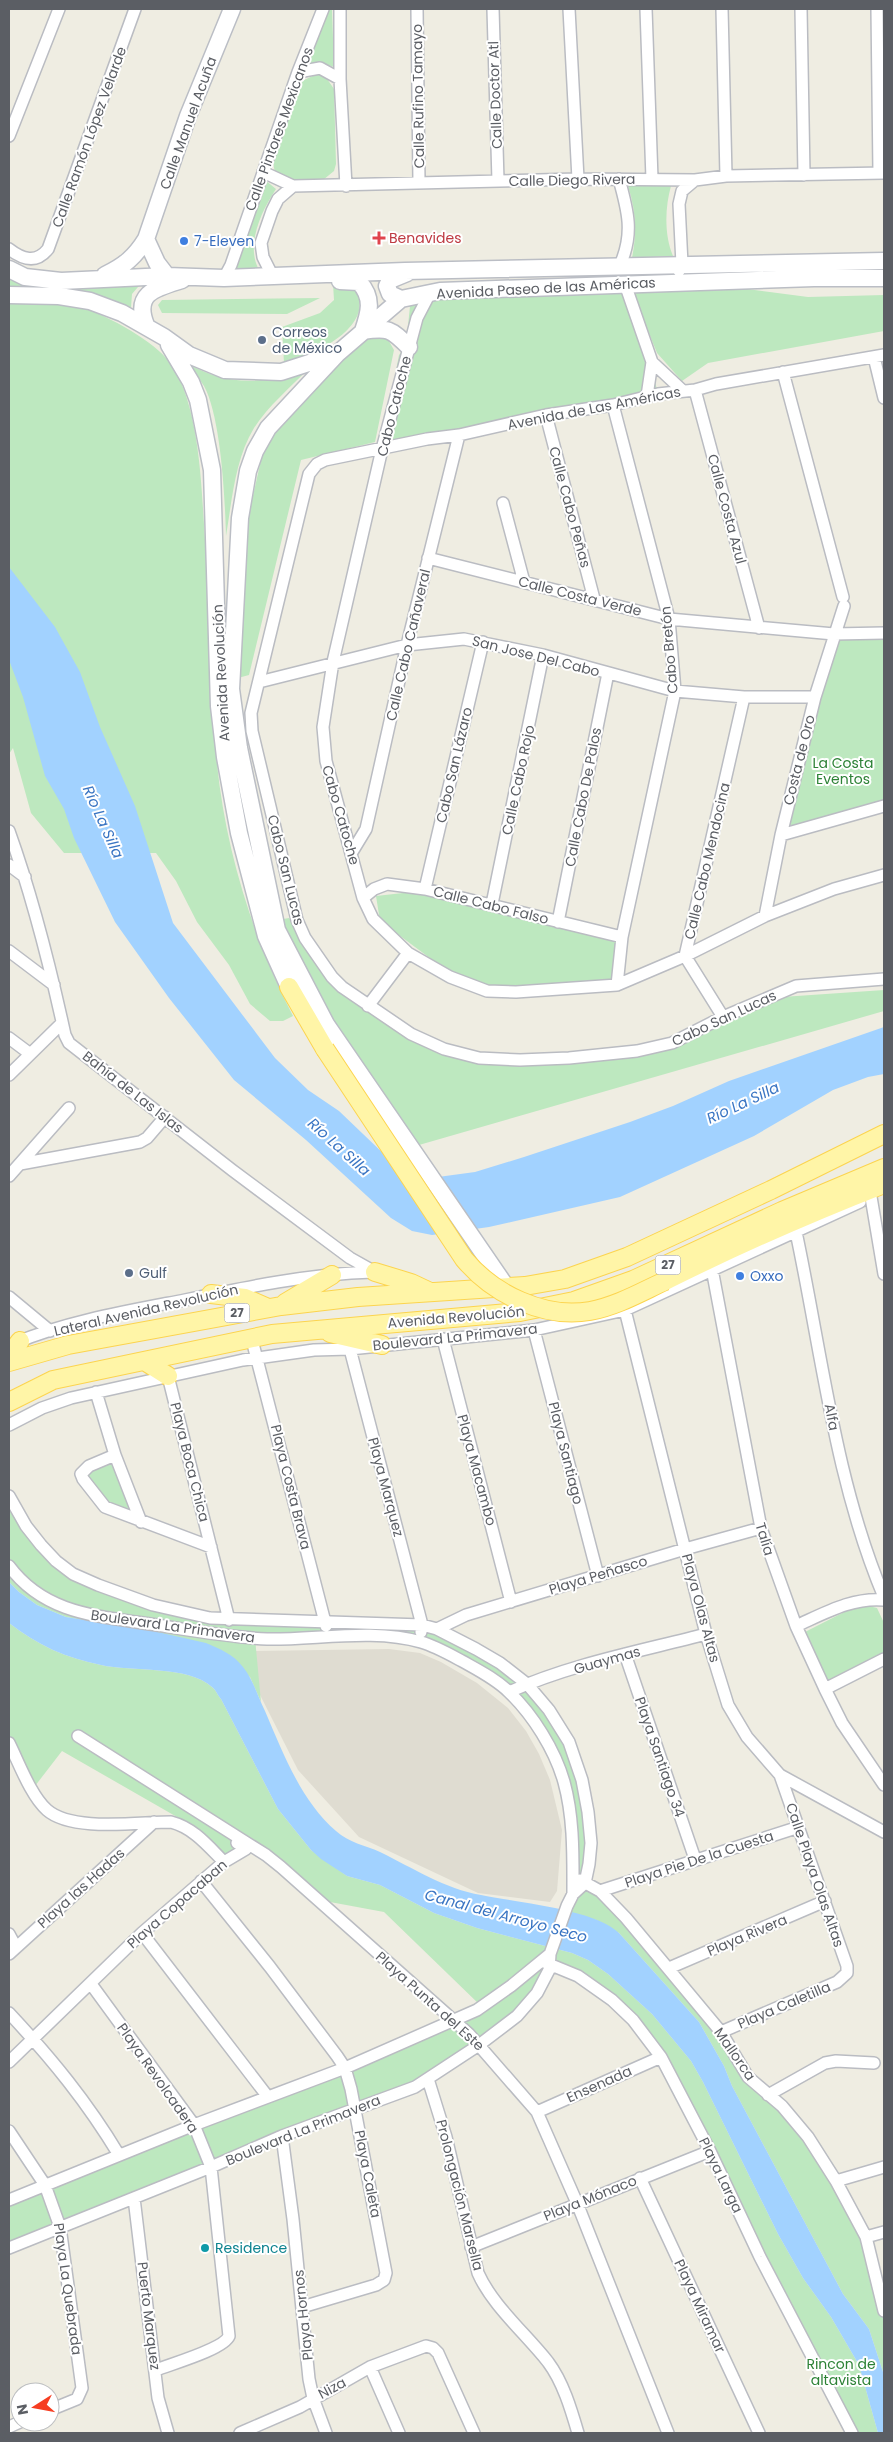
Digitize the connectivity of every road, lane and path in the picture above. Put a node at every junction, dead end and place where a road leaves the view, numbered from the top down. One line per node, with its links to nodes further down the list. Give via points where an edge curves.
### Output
1 (59, 9): 15 (street)
2 (135, 9): 29 (street, Calle Ramón López Velarde, via 48,249 34,258 21,258)
3 (232, 9): 28 (main road, Calle Manuel Acuña, via 188,116)
4 (323, 9): 13 (street, Calle Pintores Mexicanos)
5 (340, 9): 14 (street)
6 (417, 9): 25 (street, Calle Rufino Tamayo)
7 (493, 9): 24 (street, Calle Doctor Atl)
8 (569, 9): 20 (street)
9 (646, 9): 22 (street)
10 (722, 9): 19 (street)
11 (800, 9): 18 (street)
12 (877, 9): 17 (street)
13 (298, 72): 14 (street, via 320,68); 16 (street, Calle Pintores Mexicanos)
14 (340, 79): 27 (street)
15 (9, 136)
16 (263, 172): 26 (street, Calle Diego Rivera); 39 (street, Calle Pintores Mexicanos)
17 (882, 173): 18 (street, Calle Diego Rivera)
18 (804, 175): 19 (street, Calle Diego Rivera)
19 (726, 176): 23 (street, Calle Diego Rivera)
20 (578, 179): 21 (street, Calle Diego Rivera); 24 (street, Calle Diego Rivera)
21 (619, 179): 22 (street, Calle Diego Rivera); 32 (street, via 629,219 628,242)
22 (652, 179): 23 (street, Calle Diego Rivera)
23 (694, 180): 31 (street, via 682,191 679,204)
24 (498, 181): 25 (street, Calle Diego Rivera)
25 (419, 183): 27 (street, Calle Diego Rivera)
26 (292, 186): 27 (street, Calle Diego Rivera); 35 (street, Calle Pintores Mexicanos, via 278,199 261,243 263,257)
27 (346, 186)
28 (146, 239): 37 (main road, via 157,263); 41 (main road, Calle Manuel Acuña, via 136,255 123,266)
29 (9, 249)
30 (884, 261): 31 (main road, Avenida Paseo de las Américas)
31 (682, 264): 32 (main road, Avenida Paseo de las Américas); 42 (street)
32 (620, 266): 34 (main road, Avenida Paseo de las Américas)
33 (9, 269): 41 (main road, Avenida Paseo de las Américas, via 39,280)
34 (411, 271): 36 (main road, Avenida Paseo de las Américas); 46 (main road, via 388,283 390,294)
35 (272, 275): 36 (main road, Avenida Paseo de las Américas); 39 (main road, Avenida Paseo de las Américas)
36 (303, 275): 48 (main road, via 319,280 359,282 370,301 370,313)
37 (168, 276): 38 (main road, Avenida Paseo de las Américas); 41 (main road, Avenida Paseo de las Américas)
38 (192, 278): 39 (main road, Avenida Paseo de las Américas); 47 (main road, via 146,296 142,303)
39 (224, 278)
40 (884, 278): 42 (main road, Avenida Paseo de las Américas)
41 (97, 279)
42 (676, 282): 43 (main road, Avenida Paseo de las Américas)
43 (625, 284): 44 (main road, Avenida Paseo de las Américas); 53 (street)
44 (430, 293): 46 (main road, Avenida Paseo de las Américas); 50 (street, Cabo Catoche, via 417,318)
45 (9, 295): 47 (main road, Avenida Paseo de las Américas, via 59,296 90,301)
46 (402, 299): 48 (main road, Avenida Paseo de las Américas)
47 (146, 326): 49 (main road, Avenida Paseo de las Américas)
48 (363, 331): 50 (main road, via 382,328 391,331); 51 (main road, Avenida Paseo de las Américas)
49 (164, 337): 51 (main road, Avenida Paseo de las Américas, via 189,355 225,370 281,372); 100 (main road, Avenida Revolución, via 191,382 202,413 212,470 220,706 225,758 239,833 266,936)
50 (409, 347): 62 (street, Cabo Catoche)
51 (337, 354): 104 (main road, Avenida Revolución, via 268,428 248,471 240,518 231,689 238,748 277,930)
52 (879, 356): 54 (street, Avenida de Las Américas); 58 (street)
53 (652, 362): 55 (street); 57 (street)
54 (783, 372): 56 (street, Avenida de Las Américas); 71 (street, Costa de Oro, via 843,601)
55 (682, 390): 56 (street, Avenida de Las Américas); 57 (street, Avenida de Las Américas)
56 (694, 390): 69 (street, Calle Costa Azul)
57 (647, 396): 59 (street, Avenida de Las Américas)
58 (884, 398)
59 (613, 405): 60 (street, Avenida de Las Américas); 68 (street, Cabo Bretón)
60 (546, 415): 61 (street, Avenida de Las Américas); 67 (street, Calle Cabo Peñas)
61 (459, 435): 62 (street, Avenida de Las Américas); 65 (street, Calle Cabo Cañaveral)
62 (382, 449): 63 (street, Avenida de Las Américas, via 325,460); 75 (street, Cabo Catoche)
63 (309, 474): 77 (street, Cabo San Lucas)
64 (502, 503): 66 (street)
65 (428, 558): 66 (street, Calle Costa Verde); 73 (street, Calle Cabo Cañaveral)
66 (524, 582): 67 (street, Calle Costa Verde)
67 (594, 599): 68 (street, Calle Costa Verde)
68 (669, 619): 69 (street, Calle Costa Verde); 78 (street, Cabo Bretón)
69 (759, 628): 71 (street, Calle Costa Verde)
70 (884, 633): 71 (street, Calle Costa Verde)
71 (834, 634): 80 (street, Costa de Oro)
72 (482, 642): 73 (street, San Jose Del Cabo, via 464,638); 74 (street, San Jose Del Cabo); 88 (street, Cabo San Lázaro)
73 (407, 645): 75 (street, San Jose Del Cabo); 84 (street, Calle Cabo Cañaveral, via 366,829)
74 (543, 655): 76 (street, San Jose Del Cabo); 90 (street, Calle Cabo Rojo)
75 (333, 662): 77 (street, San Jose Del Cabo); 84 (street, Cabo Catoche, via 322,739)
76 (608, 673): 78 (street, San Jose Del Cabo); 92 (street, Calle Cabo De Palos)
77 (259, 682): 101 (street, Cabo San Lucas, via 251,713 252,731 297,920 332,977)
78 (675, 691): 79 (street, San Jose Del Cabo); 93 (street, Cabo Bretón)
79 (744, 697): 80 (street, San Jose Del Cabo); 96 (street, Calle Cabo Mendocina)
80 (814, 698): 83 (street, Costa de Oro)
81 (884, 806): 83 (street)
82 (9, 831): 87 (street, Bahía de Las Islas)
83 (781, 836): 91 (street, Costa de Oro)
84 (352, 852): 89 (street, Cabo Catoche)
85 (9, 865): 87 (street)
86 (884, 875): 91 (street, Cabo Catoche, via 834,889)
87 (25, 877): 98 (street, Bahía de Las Islas)
88 (425, 889): 89 (street, Calle Cabo Falso, via 387,884); 90 (street, Calle Cabo Falso)
89 (364, 898): 95 (street, Cabo Catoche, via 373,919)
90 (492, 904): 92 (street, Calle Cabo Falso)
91 (765, 916): 96 (street, Cabo Catoche)
92 (558, 922): 93 (street, Calle Cabo Falso)
93 (622, 937): 99 (street, Cabo Bretón)
94 (9, 951): 98 (street)
95 (408, 953): 99 (street, Cabo Catoche, via 450,978 487,991); 101 (street)
96 (685, 956): 99 (street, Cabo Catoche); 102 (street, Calle Cabo Mendocina)
97 (884, 979): 102 (street, Cabo San Lucas, via 796,986)
98 (54, 985): 103 (street, Bahía de Las Islas)
99 (617, 985)
100 (290, 987): 104 (main road, Avenida Revolución); 117 (main road, bridge, via 325,1049 464,1259 494,1287 543,1309 580,1312 607,1306 751,1239)
101 (368, 1006): 102 (street, Cabo San Lucas, via 411,1034 444,1049 479,1058 520,1060 637,1051 672,1043)
102 (723, 1016)
103 (62, 1023): 106 (street); 109 (street, Bahía de Las Islas, via 69,1043)
104 (326, 1024): 119 (main road, Avenida Revolución)
105 (9, 1038): 106 (street)
106 (29, 1053): 107 (street)
107 (9, 1075)
108 (69, 1108): 111 (street)
109 (165, 1117): 111 (street, via 140,1142); 121 (street, Bahía de Las Islas, via 350,1258)
110 (884, 1134): 125 (main road, Avenida Revolución / 27, via 610,1264 565,1279)
111 (20, 1164): 113 (street)
112 (884, 1168): 131 (main road, Avenida Revolución / 27, via 634,1280 590,1296 546,1308)
113 (9, 1176)
114 (884, 1177): 117 (main road)
115 (884, 1184): 117 (main road)
116 (884, 1191): 117 (street, Boulevard La Primavera)
117 (866, 1194): 118 (street, Boulevard La Primavera); 122 (street)
118 (796, 1232): 120 (street, Boulevard La Primavera); 156 (street, Alfa, via 850,1501)
119 (479, 1246): 124 (main road); 125 (main road, Avenida Revolución)
120 (712, 1269): 130 (street, Boulevard La Primavera); 151 (street, Talía)
121 (375, 1272): 123 (street, Lateral Avenida Revolución); 126 (main road)
122 (884, 1274)
123 (332, 1275): 127 (street, Lateral Avenida Revolución); 129 (main road)
124 (472, 1287): 125 (main road, Avenida Revolución / 27); 126 (main road, Avenida Revolución / 27)
125 (507, 1288): 131 (main road, via 500,1299 452,1310)
126 (431, 1292): 129 (main road, Avenida Revolución / 27)
127 (211, 1294): 129 (main road, via 245,1298); 134 (street, Lateral Avenida Revolución)
128 (9, 1296): 134 (street)
129 (274, 1307): 142 (main road, Avenida Revolución / 27, via 68,1345)
130 (625, 1310): 133 (street, Boulevard La Primavera); 153 (street, Playa Olas Altas)
131 (438, 1319): 132 (main road, Avenida Revolución / 27)
132 (313, 1329): 137 (main road); 138 (main road, Avenida Revolución / 27, via 272,1334)
133 (534, 1330): 135 (street, Boulevard La Primavera); 155 (street, Playa Santiago)
134 (50, 1331): 136 (street, Lateral Avenida Revolución)
135 (443, 1339): 137 (street, Boulevard La Primavera); 157 (street, Playa Macambo)
136 (14, 1344): 140 (main road)
137 (382, 1345): 139 (street, Boulevard La Primavera)
138 (244, 1348): 141 (street, Playa Costa Brava); 141 (street, Boulevard La Primavera); 143 (main road, Avenida Revolución / 27); 144 (street, Boulevard La Primavera)
139 (350, 1349): 141 (street, Boulevard La Primavera, via 314,1350); 160 (street, Playa Marquez)
140 (9, 1356)
141 (258, 1358): 159 (street, Playa Costa Brava)
142 (9, 1362)
143 (146, 1362): 144 (main road); 146 (main road, Avenida Revolución / 27, via 53,1380)
144 (168, 1376): 145 (street, Boulevard La Primavera); 152 (street, Playa Boca Chica)
145 (96, 1392): 147 (street, Boulevard La Primavera, via 42,1408); 148 (street)
146 (9, 1402)
147 (9, 1425)
148 (115, 1455): 150 (street); 150 (street, Playa Boca Chica, via 89,1466 81,1474 105,1507)
149 (9, 1496): 158 (street, Boulevard La Primavera, via 41,1545 73,1574 152,1605)
150 (141, 1522): 152 (street, Playa Boca Chica)
151 (761, 1528): 153 (street, Playa Peñasco); 161 (street, Talía)
152 (212, 1547): 158 (street, Playa Boca Chica)
153 (685, 1549): 155 (street, Playa Peñasco); 163 (street, Playa Olas Altas)
154 (9, 1566): 164 (street, Boulevard La Primavera, via 36,1593 58,1606 91,1615 231,1636 267,1639)
155 (598, 1576): 157 (street, Playa Peñasco)
156 (884, 1599): 161 (street, via 850,1603)
157 (511, 1602): 162 (street, Playa Peñasco, via 466,1614)
158 (228, 1620): 159 (street, Boulevard La Primavera)
159 (326, 1621): 160 (street, Boulevard La Primavera); 164 (street, Playa Costa Brava)
160 (422, 1625): 162 (street, Boulevard La Primavera); 165 (street)
161 (796, 1626): 169 (street, Talía)
162 (437, 1629): 168 (street, Boulevard La Primavera, via 500,1663)
163 (706, 1634): 166 (street, Guaymas); 173 (street, Playa Olas Altas, via 728,1705 747,1737)
164 (327, 1636): 165 (street, Boulevard La Primavera)
165 (420, 1642): 170 (street, Boulevard La Primavera, via 471,1666)
166 (625, 1654): 168 (street, Guaymas); 178 (street, Playa Santiago 34)
167 (884, 1659): 169 (street)
168 (527, 1684): 170 (street, Guaymas); 182 (street, Boulevard La Primavera, via 549,1710 569,1742 582,1780 592,1843)
169 (825, 1689): 174 (street, Talía, via 842,1723)
170 (509, 1692): 180 (street, Boulevard La Primavera, via 530,1716 550,1748 564,1781 570,1813)
171 (78, 1736): 179 (street, Playa Copacaban, via 246,1849); 194 (street, Playa Punta del Este, via 266,1855)
172 (9, 1743): 175 (street, via 37,1798 46,1810 59,1818 87,1824)
173 (780, 1775): 176 (street, Calle Playa Olas Altas); 177 (street, Playa Olas Altas)
174 (884, 1785)
175 (154, 1822): 179 (street, via 171,1822 190,1829); 188 (street, Playa las Hadas)
176 (798, 1827): 178 (street, Playa Pie De la Cuesta); 185 (street, Calle Playa Olas Altas)
177 (884, 1832)
178 (695, 1859): 183 (street, Playa Pie De la Cuesta)
179 (224, 1862): 181 (street, Playa Copacaban)
180 (573, 1878): 182 (street, Mallorca); 184 (street, Boulevard La Primavera)
181 (201, 1881): 186 (street, Playa Copacaban); 201 (street, Playa Caleta)
182 (585, 1882): 183 (street, Mallorca); 184 (street, Boulevard La Primavera)
183 (600, 1890): 190 (street, Mallorca)
184 (573, 1894): 189 (street, Boulevard La Primavera)
185 (825, 1901): 190 (street, Playa Rivera); 191 (street, Calle Playa Olas Altas, via 847,1966)
186 (142, 1933): 192 (street, Playa Copacaban); 204 (street)
187 (9, 1934): 188 (street)
188 (12, 1950)
189 (548, 1957): 194 (street, via 489,2002); 197 (street, Boulevard La Primavera, via 542,1985 529,2003); 198 (street, Playa Larga, via 612,2000 633,2020)
190 (670, 1968): 195 (street, Mallorca)
191 (846, 1975): 195 (street, Playa Caletilla, via 837,1982)
192 (91, 1984): 196 (street, Playa Copacaban); 207 (street, Playa Revolcadera)
193 (9, 2013): 196 (street)
194 (454, 2020): 197 (street, Playa Punta del Este); 201 (street)
195 (721, 2032): 203 (street, Mallorca, via 748,2077)
196 (33, 2039): 199 (street, Playa Copacaban); 211 (street, via 93,2112)
197 (479, 2045): 202 (street, Boulevard La Primavera); 206 (street, Playa Punta del Este)
198 (660, 2057): 206 (street, Ensenada); 210 (street, Playa Larga)
199 (9, 2062)
200 (874, 2063): 203 (street, via 836,2061 825,2064)
201 (345, 2068): 204 (street); 205 (street, Playa Caleta)
202 (428, 2079): 205 (street, Boulevard La Primavera, via 415,2087); 223 (street, Prolongación Marsella, via 446,2137)
203 (768, 2095): 215 (street, Mallorca, via 782,2106 808,2137)
204 (268, 2097): 207 (street)
205 (355, 2108): 209 (street, Boulevard La Primavera); 226 (street, Playa Caleta, via 386,2273 384,2280 376,2285)
206 (537, 2112): 219 (street, Playa Punta del Este)
207 (194, 2125): 211 (street); 212 (street, Playa Revolcadera)
208 (9, 2131): 216 (street, Playa La Quebrada)
209 (282, 2136): 212 (street, Boulevard La Primavera); 226 (street, Playa Hornos)
210 (710, 2151): 214 (street, Playa Mónaco); 240 (street, Playa Larga, via 760,2257)
211 (119, 2155): 216 (street)
212 (211, 2167): 217 (street, Boulevard La Primavera); 229 (street, Playa Revolcadera, via 229,2336 218,2346)
213 (884, 2167): 215 (street)
214 (640, 2178): 219 (street, Playa Mónaco); 239 (street, Playa Miramar)
215 (836, 2181): 222 (street, Mallorca)
216 (45, 2185): 218 (street); 220 (street, Playa La Quebrada)
217 (134, 2198): 220 (street, Boulevard La Primavera); 229 (street, Puerto Marquez)
218 (9, 2200)
219 (577, 2204): 223 (street, Playa Mónaco); 238 (street, Playa Punta del Este)
220 (60, 2228): 224 (street, Boulevard La Primavera); 231 (street, Playa La Quebrada, via 82,2388 77,2399)
221 (884, 2232): 222 (street)
222 (866, 2237): 225 (street, Mallorca)
223 (471, 2247): 237 (street, Prolongación Marsella, via 484,2285 549,2363)
224 (9, 2248)
225 (883, 2298): 227 (street, Mallorca)
226 (302, 2307): 230 (street, Playa Hornos)
227 (884, 2311)
228 (370, 2367): 230 (street, Niza); 235 (street); 236 (street, Niza, via 426,2346 433,2348)
229 (156, 2370): 232 (street, Puerto Marquez, via 158,2398)
230 (313, 2398): 233 (street, Niza, via 300,2408); 234 (street, Playa Hornos)
231 (60, 2406)
232 (168, 2433)
233 (240, 2433)
234 (326, 2433)
235 (399, 2433)
236 (474, 2433)
237 (578, 2433)
238 (668, 2433)
239 (759, 2433)
240 (852, 2433)

